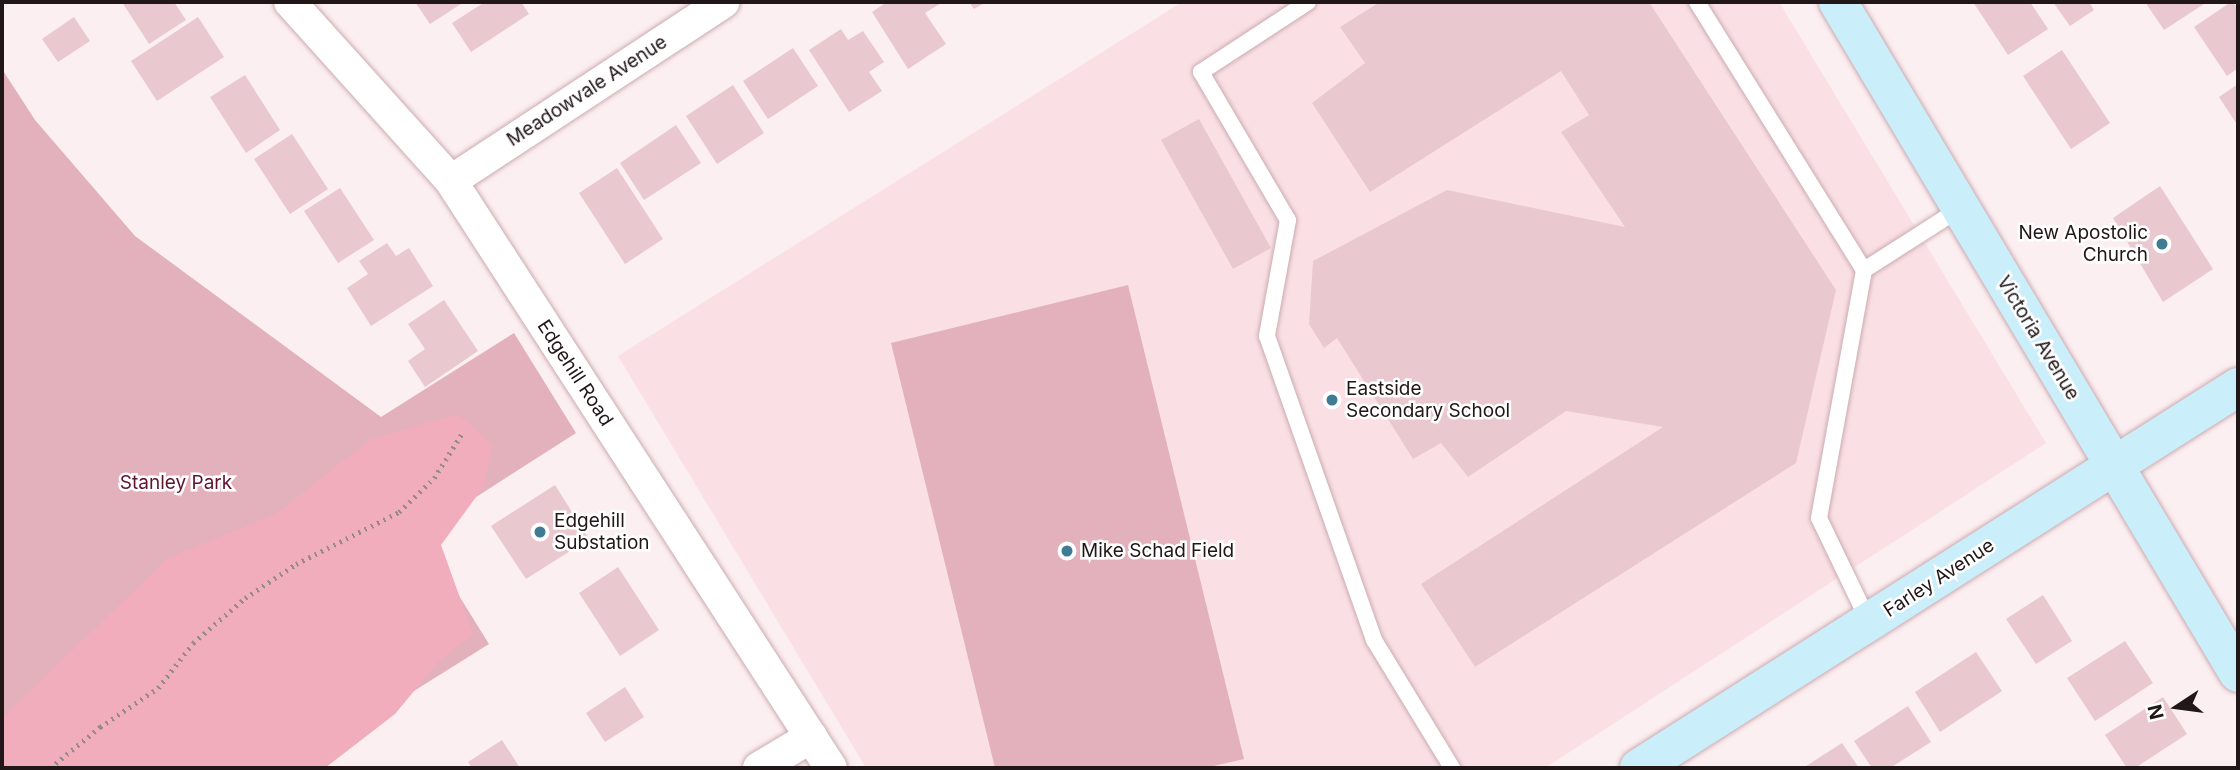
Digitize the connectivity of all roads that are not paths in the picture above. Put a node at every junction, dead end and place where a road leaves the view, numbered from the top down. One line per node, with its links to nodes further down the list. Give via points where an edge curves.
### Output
1 (290, 2): 6 (street, Edgehill Road)
2 (724, 2): 6 (street, Meadowvale Avenue)
3 (1308, 2): 16 (lane, via 1201,72 1289,220 1267,336 1374,639)
4 (1697, 2): 8 (lane)
5 (1838, 2): 7 (street, Victoria Avenue)
6 (451, 181): 13 (street, Edgehill Road)
7 (1961, 208): 8 (lane); 10 (street, Victoria Avenue)
8 (1864, 270): 11 (lane, via 1819,518)
9 (2238, 387): 10 (street, Farley Avenue)
10 (2114, 466): 11 (street, Farley Avenue); 12 (street, Victoria Avenue)
11 (1869, 622): 17 (street, Farley Avenue)
12 (2238, 673)
13 (811, 737): 14 (street); 15 (street, Edgehill Road)
14 (759, 768)
15 (831, 768)
16 (1452, 768)
17 (1639, 768)

